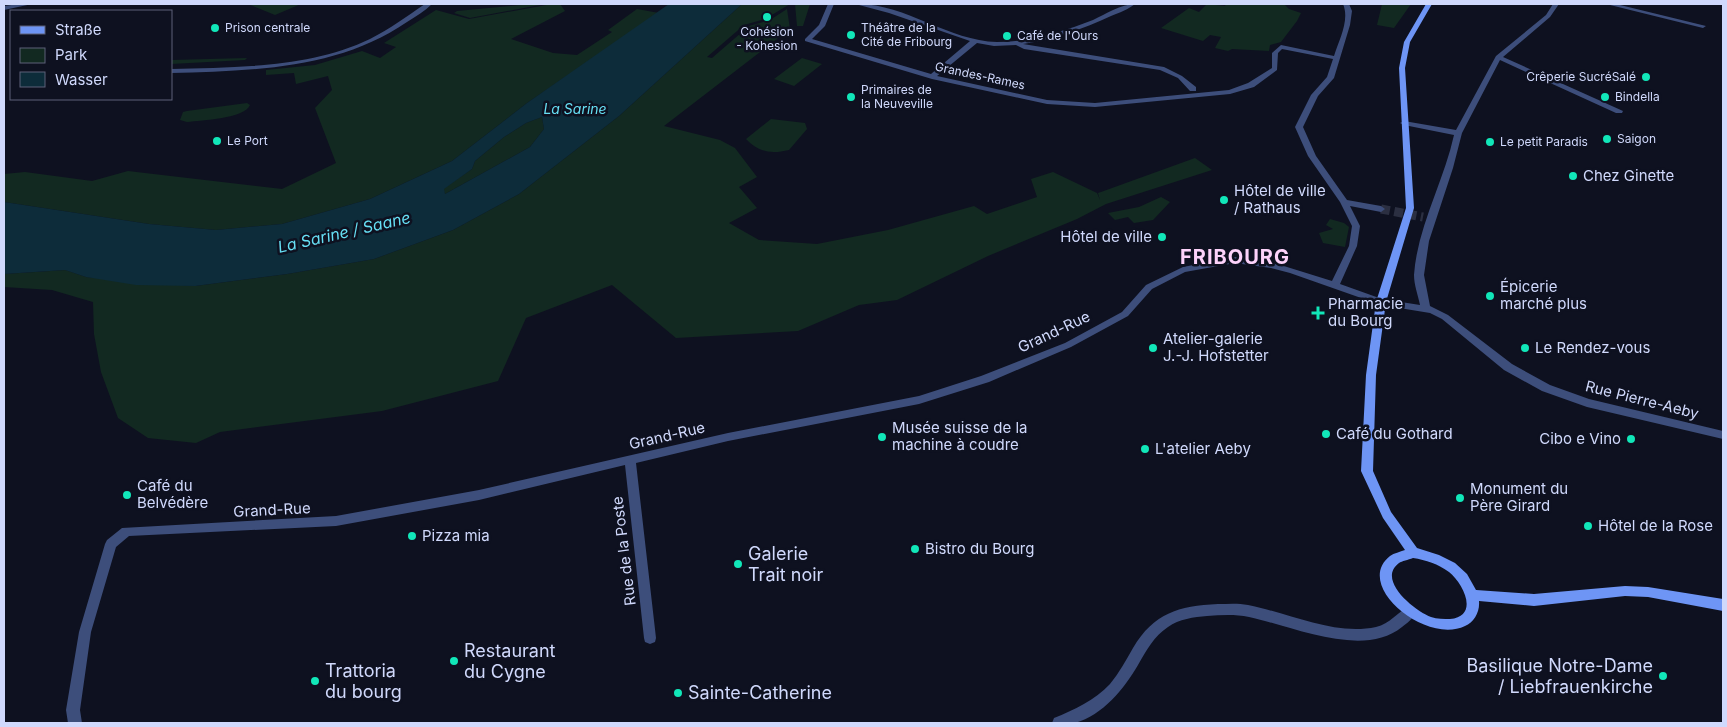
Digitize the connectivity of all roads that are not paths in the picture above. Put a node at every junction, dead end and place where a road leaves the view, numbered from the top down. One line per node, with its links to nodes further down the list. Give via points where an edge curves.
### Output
1 (29, 4): 10 (street)
2 (429, 4): 16 (street, via 371,41 325,57)
3 (830, 4): 17 (street, Grandes-Rames, via 822,26 808,40)
4 (861, 4): 12 (street, via 888,9)
5 (1132, 4): 13 (street, via 1085,25)
6 (1346, 4): 15 (street, via 1349,11)
7 (1429, 4): 20 (main road, via 1407,42 1402,68)
8 (1556, 4): 14 (street, via 1548,16)
9 (1609, 4): 11 (street)
10 (4, 8)
11 (1703, 26)
12 (975, 40): 13 (street); 17 (street)
13 (1019, 44): 18 (street, via 1162,68 1180,77)
14 (1498, 57): 19 (street); 21 (street)
15 (1336, 58): 18 (street, Grandes-Rames, via 1281,47 1275,53 1276,66 1251,85 1237,90); 22 (street, via 1330,78 1315,96 1299,127 1312,156)
16 (172, 71)
17 (932, 78): 18 (street, Grandes-Rames, via 1047,102 1076,104 1095,105)
18 (1195, 92)
19 (1619, 111)
20 (1404, 123): 21 (street); 27 (main road, via 1410,208)
21 (1458, 133): 25 (street)
22 (1344, 202): 23 (street); 26 (street, via 1356,226 1353,246)
23 (1381, 209)
24 (1423, 217): 25 (street)
25 (1433, 219): 28 (street, via 1419,274)
26 (1334, 286): 27 (street, Grand-Rue); 30 (street, Grand-Rue, via 1272,265 1235,260 1183,270 1149,287 1125,314 1068,344 985,379 919,400 728,437)
27 (1381, 302): 28 (street, Grand-Rue); 31 (main road, via 1371,375 1367,471 1387,515)
28 (1429, 310): 29 (street, Rue Pierre-Aeby, via 1445,317 1508,367 1555,392 1642,418)
29 (1723, 435)
30 (630, 460): 35 (street, Rue de la Poste); 36 (street, Grand-Rue, via 479,495 336,521 126,532 111,544 86,632 72,710)
31 (1413, 553): 32 (main road, via 1442,561 1466,582); 34 (main road, via 1401,555 1386,568 1386,579 1398,602)
32 (1472, 595): 33 (main road, via 1507,599 1565,598 1625,591); 34 (main road, via 1472,612 1464,622 1457,624 1433,624)
33 (1723, 604)
34 (1409, 612): 37 (street, via 1390,628 1366,633 1343,633 1246,610 1188,613 1168,618 1148,636 1118,685 1091,707)
35 (650, 638)
36 (75, 723)
37 (1059, 723)

